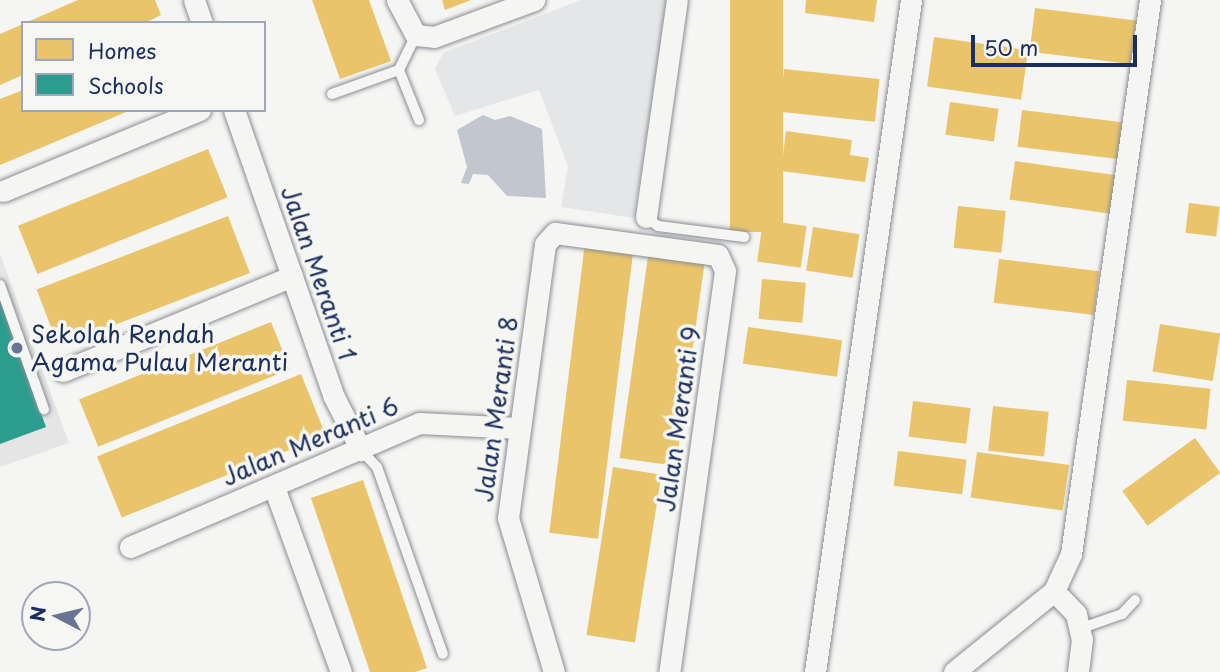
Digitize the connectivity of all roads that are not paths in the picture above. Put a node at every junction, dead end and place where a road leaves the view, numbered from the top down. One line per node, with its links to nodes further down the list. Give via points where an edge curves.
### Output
1 (194, 0): 7 (street)
2 (397, 0): 8 (street)
3 (534, 0): 8 (street, via 434,37)
4 (677, 0): 15 (street)
5 (911, 0): 32 (street)
6 (1150, 0): 27 (street, via 1071,554)
7 (201, 21)
8 (416, 35): 9 (lane)
9 (399, 70): 10 (lane); 13 (lane)
10 (332, 94)
11 (195, 112): 14 (street)
12 (234, 112): 18 (street, Jalan Meranti 1)
13 (419, 120)
14 (3, 191)
15 (646, 217): 16 (lane, via 658,226)
16 (744, 237)
17 (637, 244): 22 (street, Jalan Meranti 8, via 555,233 545,244); 31 (street, Jalan Meranti 9, via 718,256 725,271)
18 (292, 276): 20 (street); 23 (street, Jalan Meranti 1, via 333,395)
19 (0, 285): 21 (lane)
20 (63, 371)
21 (44, 409)
22 (518, 428): 23 (street, Jalan Meranti 6, via 420,422); 30 (street, Jalan Meranti 8, via 508,518)
23 (361, 450): 24 (street, Jalan Meranti 6); 28 (lane, via 377,467)
24 (274, 487): 25 (street, Jalan Meranti 6); 29 (street)
25 (130, 547)
26 (1135, 600): 27 (lane, via 1122,614)
27 (1069, 609): 33 (street); 34 (street)
28 (443, 654)
29 (341, 672)
30 (554, 672)
31 (669, 672)
32 (815, 672)
33 (954, 672)
34 (1078, 672)

